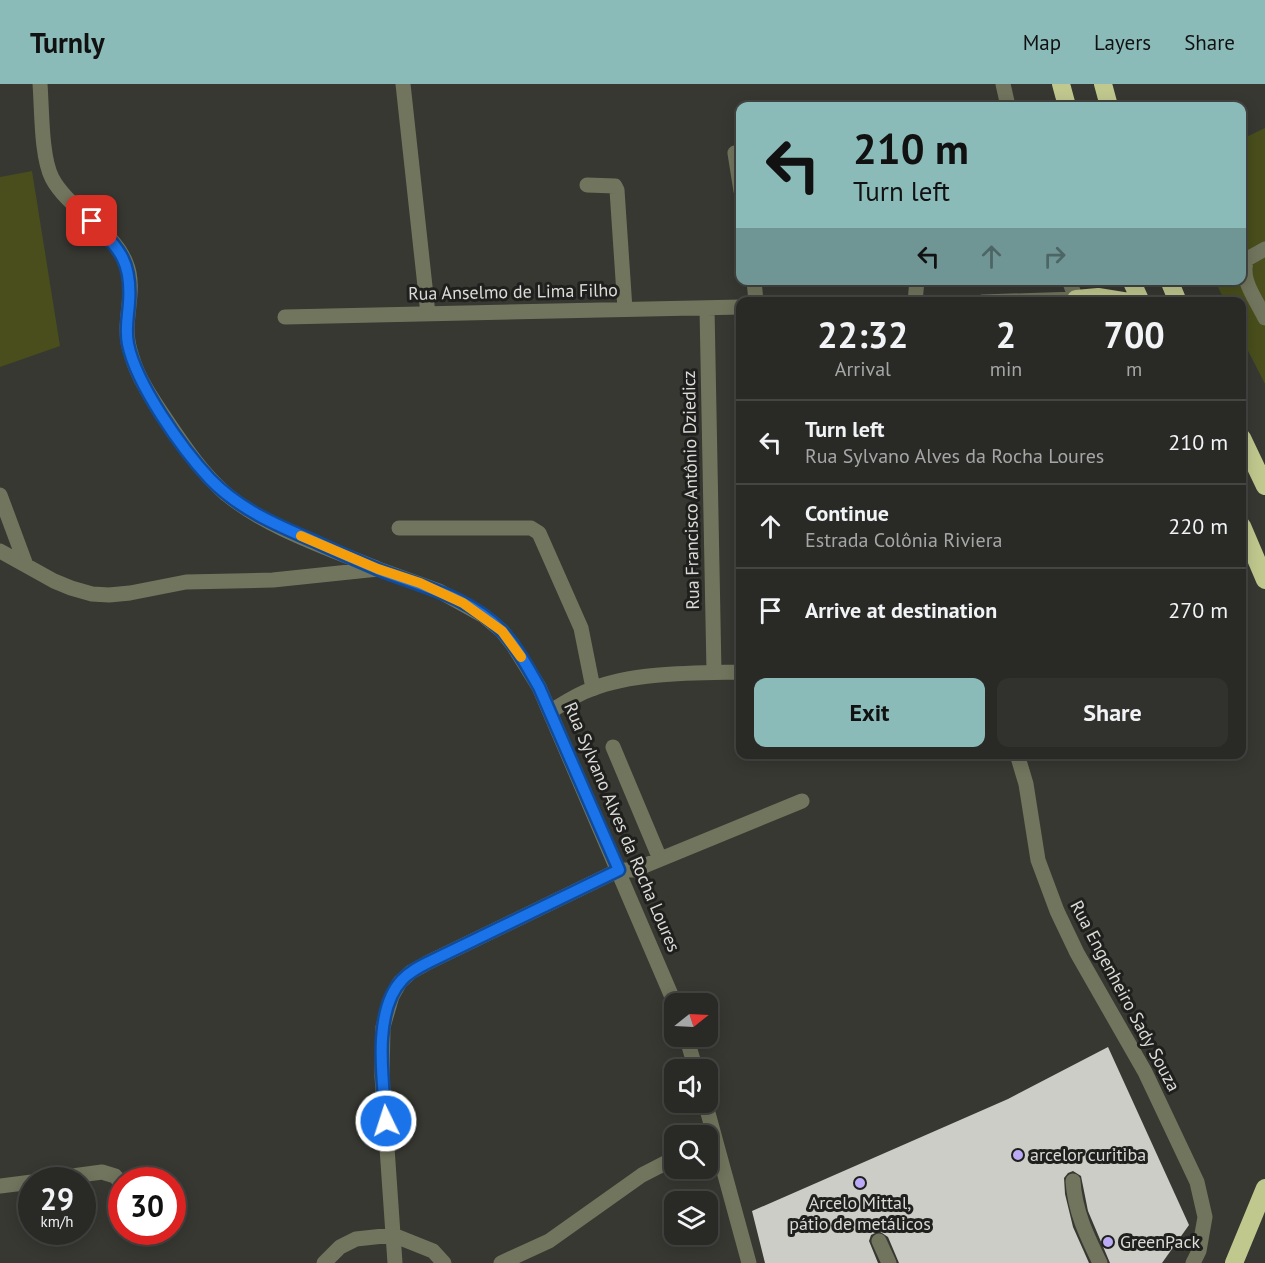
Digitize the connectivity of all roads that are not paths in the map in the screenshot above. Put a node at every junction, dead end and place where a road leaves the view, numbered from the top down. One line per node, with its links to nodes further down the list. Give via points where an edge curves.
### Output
1 (40, 84): 30 (street, via 45,150 52,178 126,261 130,287 126,332 132,360 182,443 211,479 240,505)
2 (403, 84): 18 (street)
3 (1003, 84): 6 (street)
4 (1061, 84): 7 (highway)
5 (1104, 84): 8 (highway)
6 (1007, 102)
7 (1066, 102)
8 (1109, 102)
9 (735, 153): 10 (street)
10 (736, 159)
11 (586, 185): 17 (street, via 610,185 617,190)
12 (1265, 249): 13 (street)
13 (1246, 262)
14 (1246, 281): 20 (street)
15 (736, 307): 16 (street, Rua Anselmo de Lima Filho)
16 (707, 308): 17 (street, Rua Anselmo de Lima Filho); 32 (street, Rua Francisco Antônio Dziedicz)
17 (625, 309): 18 (street, Rua Anselmo de Lima Filho)
18 (428, 314): 19 (street, Rua Anselmo de Lima Filho)
19 (285, 317)
20 (1265, 318)
21 (1246, 446): 22 (highway)
22 (1265, 486)
23 (0, 495): 29 (street)
24 (1246, 523): 28 (highway)
25 (399, 528): 34 (street, via 531,528 539,533 580,628)
26 (1246, 535): 31 (highway)
27 (0, 551): 29 (street, Rua Sylvano Alves da Rocha Loures)
28 (1265, 563)
29 (26, 565): 30 (street, Rua Sylvano Alves da Rocha Loures, via 71,588 109,595 186,582 273,580)
30 (378, 569): 35 (street, Rua Sylvano Alves da Rocha Loures, via 420,583 484,616 502,631 528,666)
31 (1265, 580)
32 (714, 672): 33 (street); 34 (street, via 642,678)
33 (736, 672)
34 (593, 688): 35 (street)
35 (550, 711): 40 (street, Rua Sylvano Alves da Rocha Loures)
36 (613, 747): 39 (street)
37 (1018, 759): 50 (street, Rua Engenheiro Sady Souza, via 1038,860 1057,910 1145,1072 1197,1182 1205,1217)
38 (802, 801): 39 (street)
39 (660, 859): 40 (street, via 634,870)
40 (619, 870): 41 (street, Rua Sylvano Alves da Rocha Loures); 48 (street, via 429,962 400,982 386,1012 382,1050)
41 (670, 993)
42 (718, 1161): 55 (street)
43 (664, 1164): 54 (street, via 549,1241)
44 (1072, 1181): 57 (street, via 1080,1220)
45 (18, 1184): 46 (street)
46 (0, 1186)
47 (1265, 1188): 58 (highway)
48 (393, 1235): 51 (street, via 356,1239 340,1247); 52 (street); 53 (street, via 434,1251)
49 (879, 1241): 56 (street)
50 (1196, 1257)
51 (324, 1263)
52 (395, 1263)
53 (444, 1263)
54 (501, 1263)
55 (749, 1263)
56 (889, 1263)
57 (1100, 1263)
58 (1234, 1263)

